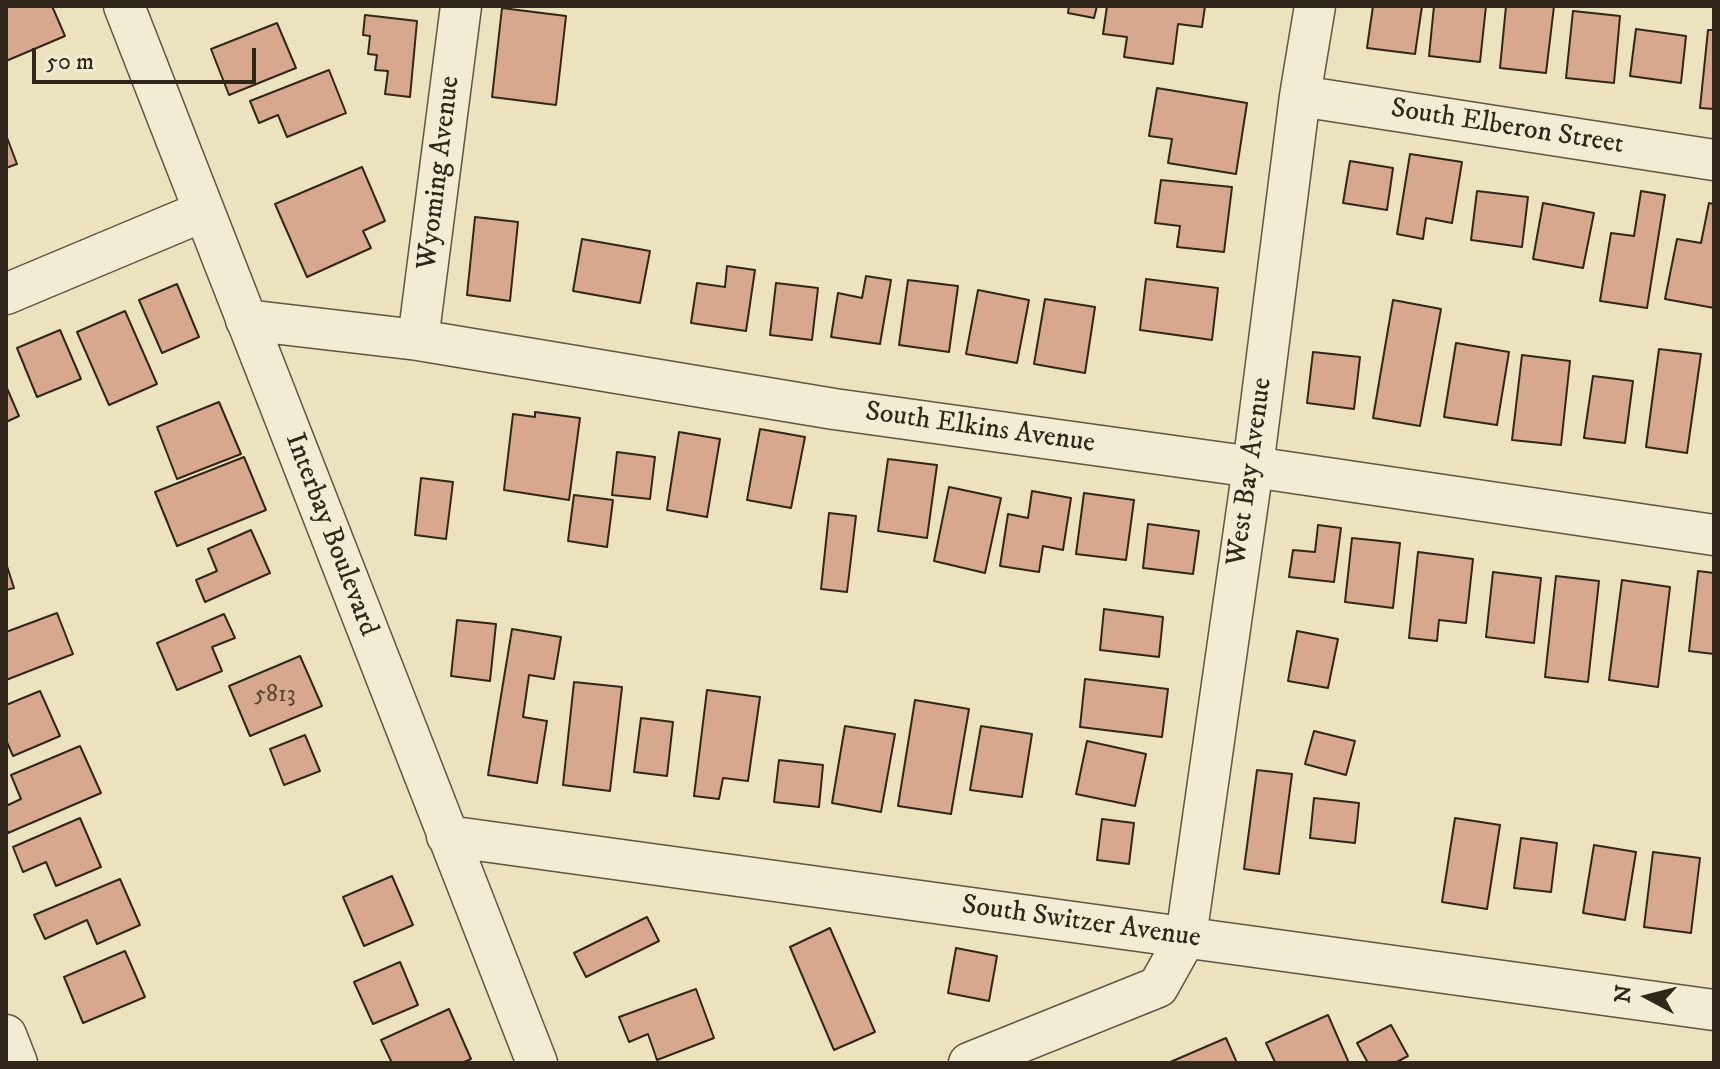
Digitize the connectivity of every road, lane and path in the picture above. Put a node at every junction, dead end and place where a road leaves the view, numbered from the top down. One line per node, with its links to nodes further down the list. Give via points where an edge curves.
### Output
1 (124, 6): 6 (street, Interbay Boulevard)
2 (461, 6): 9 (street, Wyoming Avenue)
3 (1315, 6): 4 (street, West Bay Avenue)
4 (1300, 96): 5 (street, South Elberon Street); 10 (street, West Bay Avenue)
5 (1714, 160)
6 (204, 211): 7 (street); 8 (street, Interbay Boulevard)
7 (6, 294)
8 (246, 320): 9 (street, South Elkins Avenue); 12 (street, Interbay Boulevard)
9 (418, 340): 10 (street, South Elkins Avenue, via 834,409)
10 (1253, 467): 11 (street, South Elkins Avenue); 13 (street, West Bay Avenue)
11 (1714, 535)
12 (447, 836): 13 (street, South Switzer Avenue); 17 (street, Interbay Boulevard)
13 (1186, 937): 14 (street, South Switzer Avenue); 18 (street, via 1158,987)
14 (1714, 1010)
15 (6, 1035): 16 (street)
16 (17, 1063)
17 (537, 1063)
18 (969, 1063)

